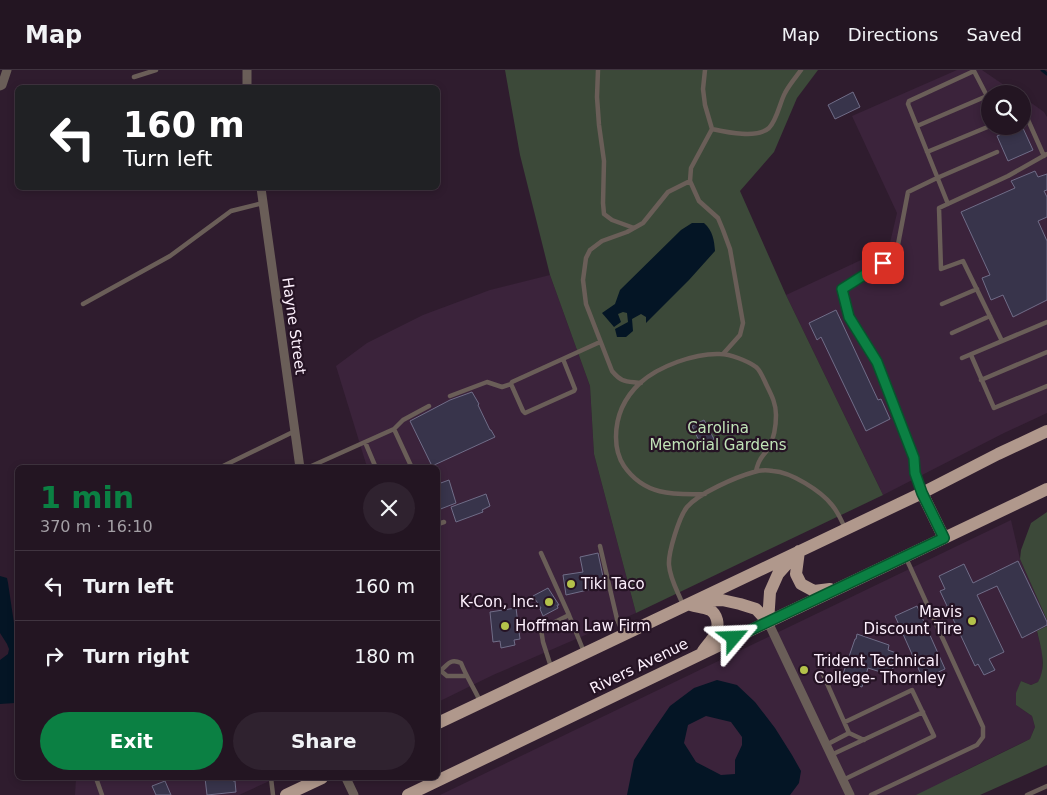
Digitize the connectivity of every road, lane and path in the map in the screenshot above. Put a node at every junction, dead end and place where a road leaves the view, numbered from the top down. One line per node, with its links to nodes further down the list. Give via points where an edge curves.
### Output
1 (8, 70): 10 (street)
2 (156, 70): 7 (lane)
3 (247, 70): 8 (street)
4 (598, 70): 24 (lane, via 604,214)
5 (705, 70): 14 (lane, via 703,89)
6 (801, 70): 14 (lane, via 785,93 769,128 744,134)
7 (134, 77)
8 (248, 85)
9 (982, 85): 12 (lane, via 974,71 909,101)
10 (0, 86)
11 (981, 100): 12 (lane)
12 (917, 126): 16 (lane)
13 (1031, 126): 18 (lane)
14 (712, 129): 20 (lane, via 691,168)
15 (981, 130): 16 (lane)
16 (927, 152): 19 (lane)
17 (997, 152): 19 (lane)
18 (1046, 155): 23 (lane)
19 (937, 178): 23 (lane); 55 (lane, via 908,192 896,255 842,289 849,317 877,362 914,458)
20 (690, 181): 24 (lane, via 668,192 643,223); 34 (lane, via 699,201 718,218 730,249 743,323 740,335)
21 (261, 190): 22 (street, Hayne Street)
22 (263, 202): 26 (lane, via 231,211 170,256); 45 (street, Hayne Street)
23 (948, 204): 25 (lane, via 939,208 941,269 964,260)
24 (634, 228): 31 (lane, via 602,241 590,250 586,258 583,280 586,304)
25 (977, 289): 27 (lane); 28 (lane)
26 (83, 304)
27 (942, 304)
28 (990, 316): 30 (lane); 32 (lane)
29 (1047, 322): 32 (lane)
30 (952, 333)
31 (600, 342): 37 (lane); 39 (lane, via 618,378)
32 (1002, 342): 35 (lane)
33 (1047, 352): 38 (lane)
34 (723, 354): 39 (lane, via 699,356 672,364); 53 (lane, via 756,367 775,402 772,439)
35 (970, 355): 36 (lane); 38 (lane)
36 (962, 358)
37 (563, 359): 40 (lane); 40 (lane, via 574,391 525,413)
38 (981, 380): 41 (lane, via 994,408)
39 (641, 382): 56 (lane, via 621,409 616,426 616,445 621,461 629,474 651,490)
40 (511, 384): 42 (lane, via 502,386 487,382)
41 (1047, 386)
42 (450, 396)
43 (429, 406): 44 (lane, via 403,420)
44 (394, 429): 47 (lane); 52 (lane)
45 (295, 431): 48 (lane); 49 (street, Hayne Street)
46 (1047, 431): 55 (main road)
47 (364, 442): 50 (lane); 51 (lane)
48 (225, 465)
49 (300, 465)
50 (314, 465)
51 (375, 465)
52 (411, 465)
53 (756, 471): 56 (lane); 59 (lane, via 787,474 808,485 831,503)
54 (1047, 489): 60 (main road, Rivers Avenue)
55 (922, 493): 59 (main road); 60 (main road)
56 (705, 494): 66 (lane, via 683,513 669,558 673,582)
57 (444, 522): 58 (lane)
58 (440, 523)
59 (845, 529): 62 (main road)
60 (944, 538): 64 (main road, Rivers Avenue)
61 (600, 546): 69 (lane, via 617,620)
62 (799, 551): 65 (main road, via 796,574 801,584 814,591); 66 (main road); 68 (main road, via 778,574 770,592)
63 (541, 553): 67 (lane)
64 (905, 556): 65 (main road, Rivers Avenue); 98 (lane, via 983,726 983,737 977,745)
65 (840, 588): 68 (main road, Rivers Avenue)
66 (688, 604): 68 (main road, via 722,600 740,604 756,609); 69 (main road); 71 (main road, via 709,610 716,619 715,634)
67 (569, 615): 70 (lane); 72 (lane, via 541,629)
68 (768, 622): 71 (main road, Rivers Avenue); 83 (street)
69 (624, 634): 70 (main road)
70 (585, 653): 72 (main road)
71 (699, 654): 91 (main road, Rivers Avenue)
72 (552, 669): 77 (main road)
73 (440, 671): 76 (lane, via 448,663 458,662)
74 (440, 672): 76 (lane, via 447,676)
75 (822, 672): 80 (lane)
76 (466, 676): 77 (lane)
77 (481, 702): 79 (main road)
78 (923, 712): 80 (lane, via 912,690); 82 (lane); 89 (lane, via 934,736)
79 (440, 722)
80 (845, 722): 81 (lane)
81 (849, 733): 82 (lane); 83 (lane)
82 (864, 740): 84 (lane)
83 (826, 745): 84 (street)
84 (831, 755): 89 (street)
85 (97, 780): 92 (lane)
86 (271, 780): 93 (lane)
87 (318, 780): 94 (main road)
88 (347, 780): 95 (street)
89 (843, 780): 97 (street)
90 (1047, 786): 99 (lane)
91 (425, 791): 96 (main road, Rivers Avenue)
92 (102, 795)
93 (274, 795)
94 (286, 795)
95 (354, 795)
96 (408, 795)
97 (850, 795)
98 (872, 795)
99 (1027, 795)

